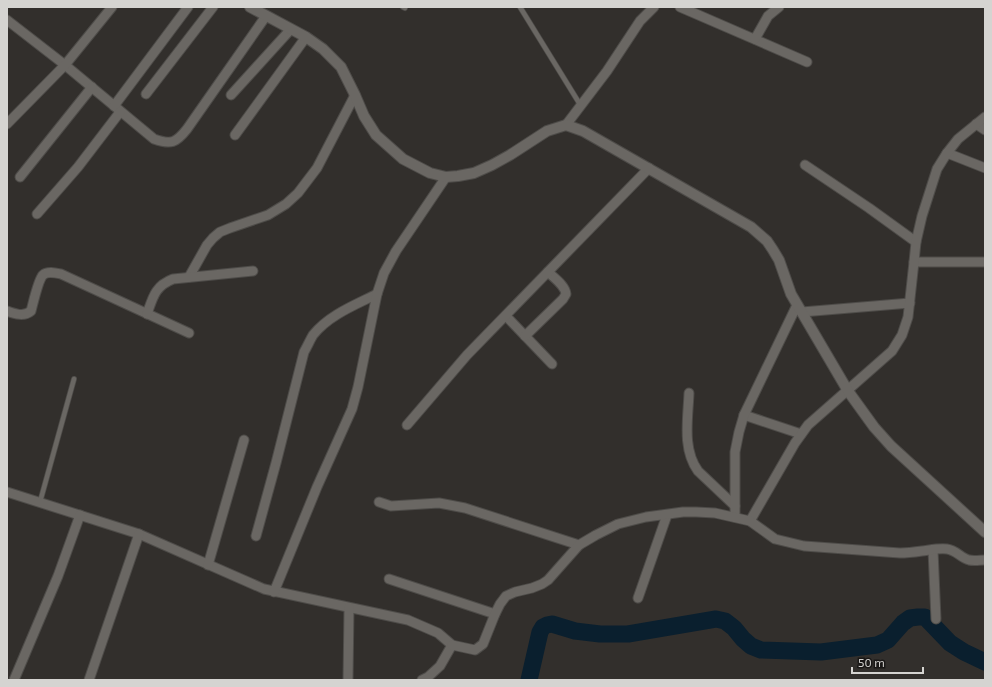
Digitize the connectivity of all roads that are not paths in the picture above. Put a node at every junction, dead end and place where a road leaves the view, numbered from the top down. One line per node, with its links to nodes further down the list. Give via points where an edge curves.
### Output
1 (112, 7): 15 (street)
2 (188, 7): 21 (street)
3 (213, 7): 17 (street)
4 (250, 7): 9 (street)
5 (520, 7): 20 (lane)
6 (654, 7): 20 (street, via 640,21)
7 (680, 7): 13 (street)
8 (778, 7): 13 (street, via 768,16)
9 (266, 16): 11 (street); 21 (street, via 187,129 174,142 165,143 154,139)
10 (7, 20): 15 (street)
11 (291, 29): 12 (street); 18 (street)
12 (306, 37): 19 (street, via 341,67); 27 (street)
13 (754, 40): 14 (street)
14 (807, 62)
15 (65, 65): 16 (street); 23 (street)
16 (92, 87): 21 (street); 32 (street)
17 (146, 94)
18 (231, 95)
19 (355, 95): 33 (street, via 376,135 390,149 420,168); 40 (street, via 317,168 298,193 268,215 220,232 207,245)
20 (581, 106): 25 (street)
21 (117, 109): 34 (street, via 78,167)
22 (985, 117): 24 (street)
23 (7, 124)
24 (976, 124): 26 (street); 28 (street, via 958,139)
25 (566, 125): 30 (street, via 583,131); 33 (street, via 547,131 510,155 474,173)
26 (985, 130)
27 (235, 134)
28 (947, 153): 31 (street); 35 (street, via 937,169)
29 (805, 165): 35 (street)
30 (649, 168): 39 (street); 43 (street, via 751,227 767,241 779,260)
31 (985, 168)
32 (20, 177)
33 (446, 177): 41 (street, via 396,251 384,273)
34 (37, 214)
35 (916, 242): 36 (street)
36 (914, 262): 37 (street); 42 (street)
37 (985, 262)
38 (253, 271): 40 (street)
39 (548, 272): 46 (street); 48 (street, via 566,290 566,294)
40 (189, 277): 45 (street, via 165,282 155,294)
41 (377, 294): 67 (street, via 323,324 304,352); 73 (street, via 352,409)
42 (910, 303): 43 (street); 51 (street, via 902,335 892,351)
43 (799, 308): 51 (street); 53 (street)
44 (7, 310): 45 (street, via 22,315 29,314 42,276 53,272)
45 (147, 314): 47 (street)
46 (506, 316): 48 (street); 54 (street, via 467,355)
47 (189, 333)
48 (525, 336): 49 (street)
49 (552, 364)
50 (74, 380): 58 (lane)
51 (848, 391): 55 (street); 65 (street, via 891,446)
52 (689, 393): 60 (street, via 690,458 698,471)
53 (744, 415): 55 (street); 60 (street, via 735,452)
54 (407, 425)
55 (801, 434): 64 (street)
56 (244, 440): 71 (street)
57 (7, 492): 58 (street)
58 (40, 502): 61 (street)
59 (379, 502): 68 (street, via 391,506 452,504)
60 (735, 506): 63 (street)
61 (80, 515): 66 (street); 79 (street, via 58,576)
62 (667, 515): 63 (street, via 696,512); 68 (street, via 618,524); 74 (street)
63 (735, 517): 64 (street)
64 (750, 521): 69 (street, via 775,539 804,546 900,553)
65 (985, 532)
66 (139, 534): 71 (street); 80 (street)
67 (256, 536)
68 (580, 545): 76 (street, via 548,580 506,596)
69 (933, 550): 70 (street, via 948,549 969,560); 77 (street)
70 (985, 560)
71 (208, 565): 73 (street)
72 (389, 579): 76 (street)
73 (274, 592): 75 (street)
74 (638, 598)
75 (349, 608): 78 (street, via 408,620 438,633); 81 (street)
76 (495, 614): 78 (street, via 483,644 475,650)
77 (936, 619)
78 (452, 645): 82 (street, via 440,666)
79 (14, 680)
80 (88, 680)
81 (348, 680)
82 (422, 680)

